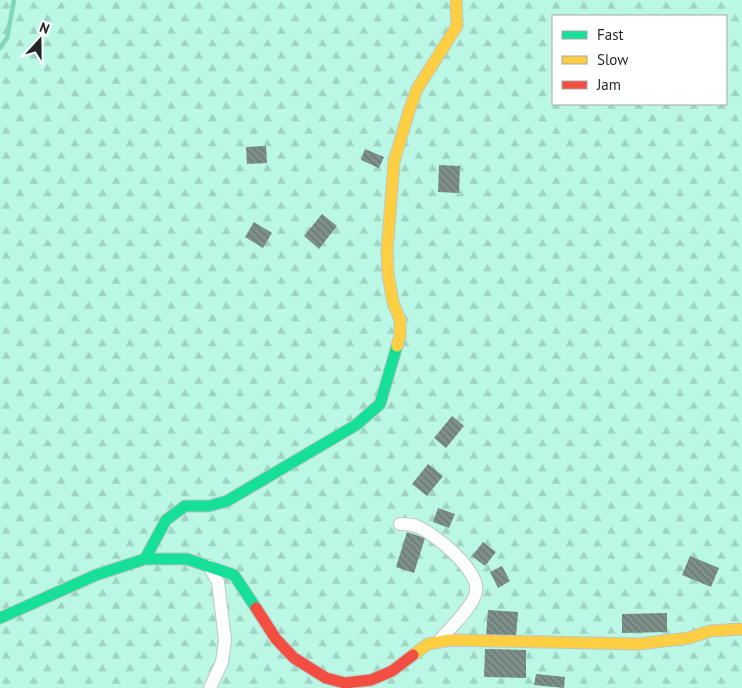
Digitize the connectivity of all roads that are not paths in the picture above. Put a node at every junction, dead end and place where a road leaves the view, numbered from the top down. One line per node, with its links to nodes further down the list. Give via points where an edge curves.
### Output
1 (456, 0): 3 (street, via 458,26 417,89 394,162 387,251 400,336 380,404 356,425 227,501 209,506 185,506 166,520)
2 (400, 524): 7 (street, via 414,525 440,542 465,564 476,581 474,600)
3 (145, 559): 4 (street, via 187,559); 5 (street, via 96,575)
4 (209, 566): 7 (street, via 234,575 276,639 294,658 326,678 345,683 371,680 392,671 428,644); 8 (street, via 218,582 225,640 222,662)
5 (0, 618)
6 (742, 629): 7 (street, via 710,631 689,638 639,644)
7 (439, 641)
8 (210, 688)

